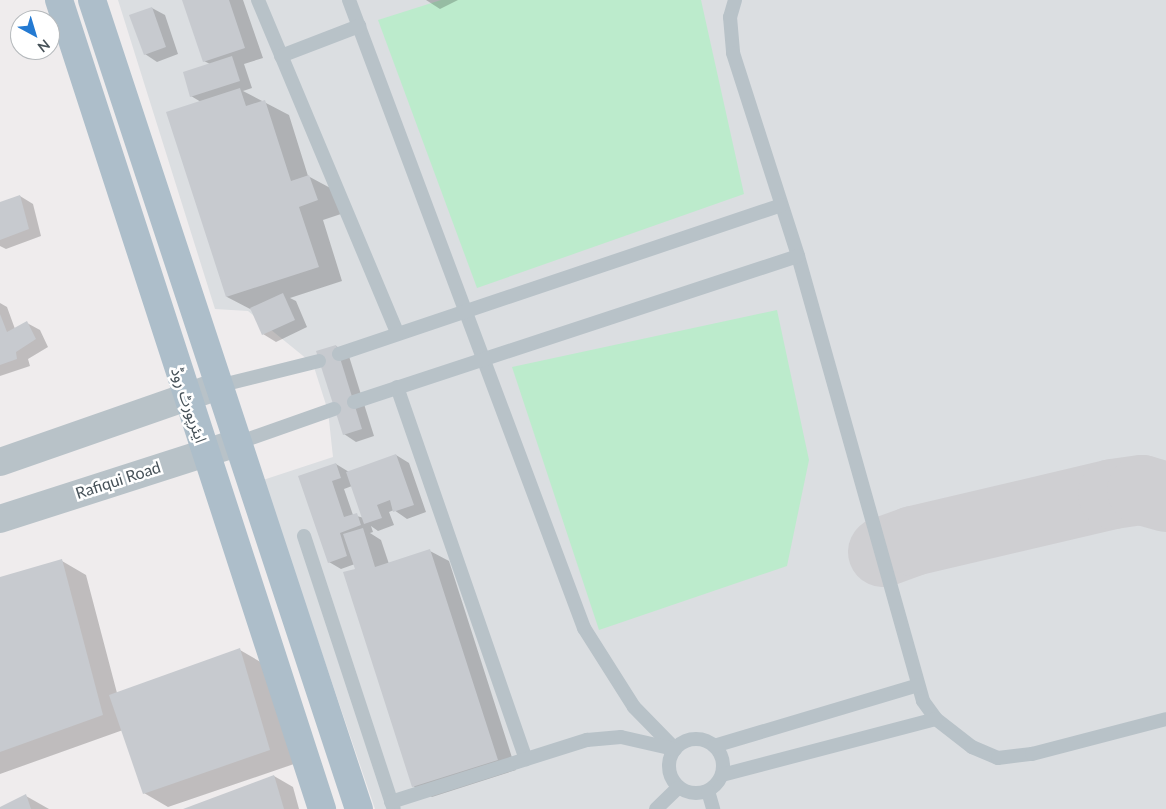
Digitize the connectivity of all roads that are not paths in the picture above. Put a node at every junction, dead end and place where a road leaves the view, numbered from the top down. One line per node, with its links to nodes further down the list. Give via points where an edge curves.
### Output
1 (58, 0): 17 (main road, ایئرپورٹ روڈ)
2 (92, 0): 15 (main road)
3 (258, 0): 7 (lane)
4 (349, 0): 6 (lane)
5 (735, 0): 8 (lane, via 730,17 733,53)
6 (359, 26): 7 (lane); 10 (lane)
7 (281, 56): 11 (lane)
8 (782, 205): 9 (lane); 10 (lane)
9 (798, 256): 13 (lane); 25 (lane)
10 (466, 311): 11 (lane); 13 (lane)
11 (397, 333): 12 (lane)
12 (339, 354)
13 (483, 358): 16 (lane); 29 (lane, via 584,628 634,707)
14 (319, 362): 15 (lane)
15 (218, 386): 17 (street); 20 (main road)
16 (397, 387): 18 (lane); 30 (lane)
17 (185, 398): 21 (main road, ایئرپورٹ روڈ); 22 (street)
18 (354, 402)
19 (334, 409): 20 (lane)
20 (237, 443): 21 (street, Rafiqui Road); 36 (main road)
21 (205, 452): 23 (street, Rafiqui Road); 35 (main road, ایئرپورٹ روڈ)
22 (0, 462)
23 (0, 518)
24 (304, 536): 34 (lane)
25 (918, 686): 26 (lane); 28 (lane)
26 (936, 719): 27 (lane, via 972,747 998,758 1032,754); 31 (lane)
27 (1166, 719)
28 (714, 746): 29 (lane, via 694,739); 31 (lane, via 720,754)
29 (675, 749): 30 (lane, via 620,737 586,740); 32 (lane, via 669,769)
30 (526, 759): 34 (lane)
31 (722, 775): 33 (lane)
32 (678, 788): 33 (lane, via 688,793); 37 (lane)
33 (708, 791): 38 (lane)
34 (393, 806)
35 (322, 809)
36 (359, 809)
37 (656, 809)
38 (713, 809)

